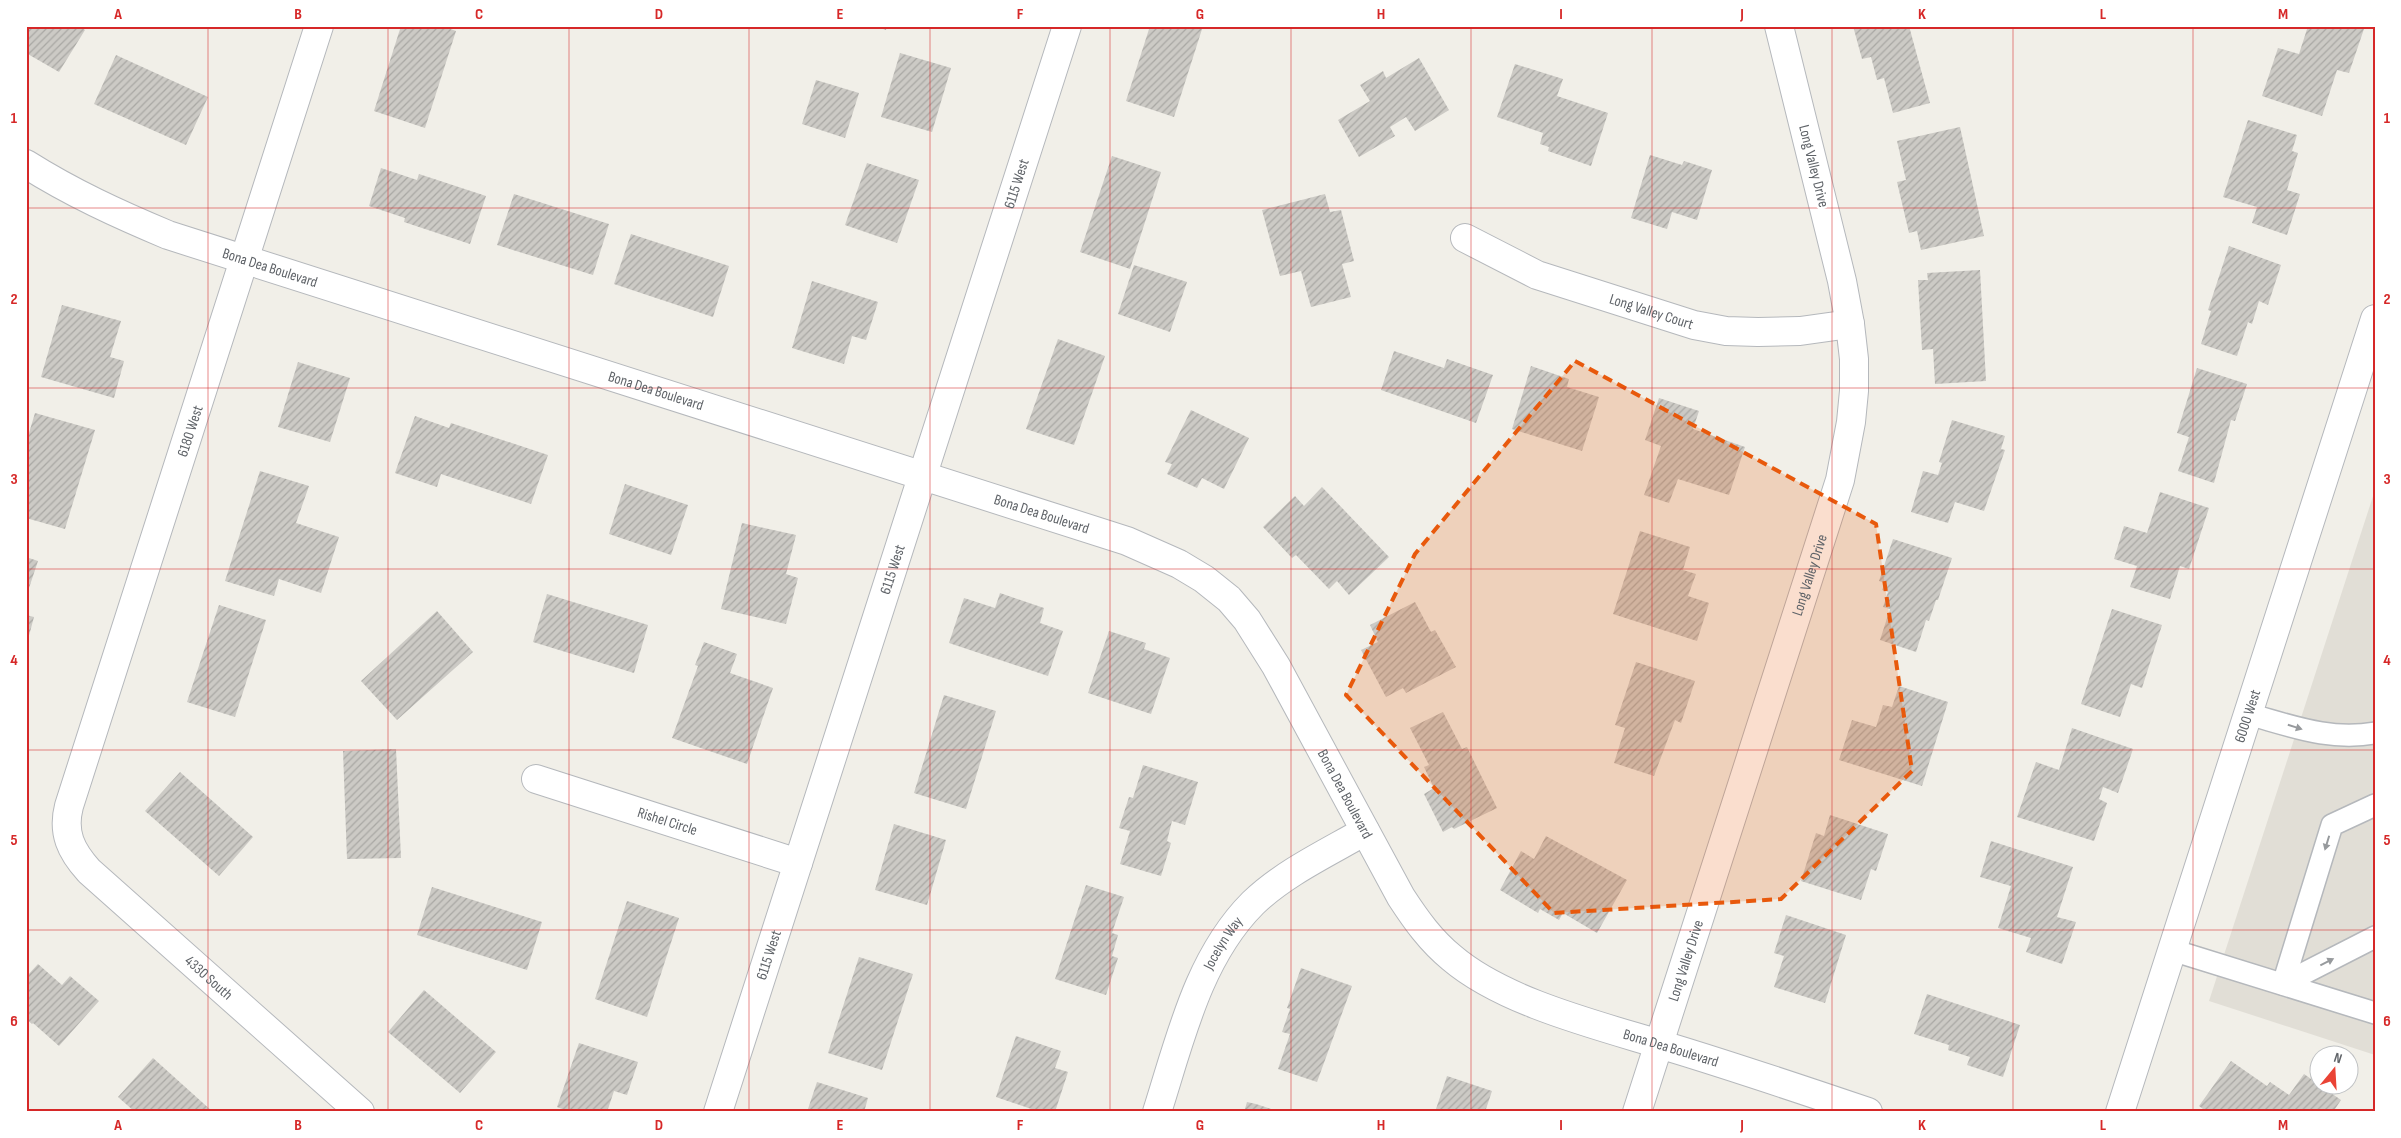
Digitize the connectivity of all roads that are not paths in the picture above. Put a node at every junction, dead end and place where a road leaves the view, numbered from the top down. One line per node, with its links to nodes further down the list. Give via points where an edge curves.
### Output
1 (319, 26): 6 (street, 6180 West)
2 (1067, 26): 9 (street, 6115 West)
3 (1779, 26): 8 (street, Long Valley Drive)
4 (26, 164): 6 (street, Bona Dea Boulevard, via 65,188 130,219)
5 (1465, 238): 8 (street, Long Valley Court, via 1537,275 1694,325 1758,332 1800,331)
6 (244, 260): 9 (street, Bona Dea Boulevard); 15 (street, 6180 West, via 69,806)
7 (2375, 320): 10 (street, 6000 West)
8 (1850, 324): 21 (street, Long Valley Drive, via 1854,392 1840,480)
9 (922, 476): 14 (street, Bona Dea Boulevard, via 1127,541 1179,564 1229,599 1264,644); 16 (street, 6115 West)
10 (2248, 714): 11 (lane, one-way to 11, via 2327,735 2353,737); 18 (street, 6000 West)
11 (2375, 733)
12 (536, 779): 16 (street, Rishel Circle)
13 (2375, 805): 19 (lane, one-way to 19, via 2332,825)
14 (1365, 831): 21 (street, Bona Dea Boulevard, via 1417,922 1453,959 1501,990); 24 (street, Jocelyn Way, via 1278,883 1232,928 1199,988)
15 (67, 837): 22 (street, 4330 South, via 89,871)
16 (798, 863): 23 (street, 6115 West)
17 (2375, 937): 19 (lane, one-way to 17)
18 (2172, 950): 19 (lane); 27 (street, 6000 West)
19 (2283, 984): 20 (lane)
20 (2373, 1012)
21 (1659, 1044): 25 (street, Long Valley Drive); 26 (street, Bona Dea Boulevard)
22 (360, 1112)
23 (718, 1112)
24 (1157, 1112)
25 (1637, 1112)
26 (1868, 1112)
27 (2120, 1112)

